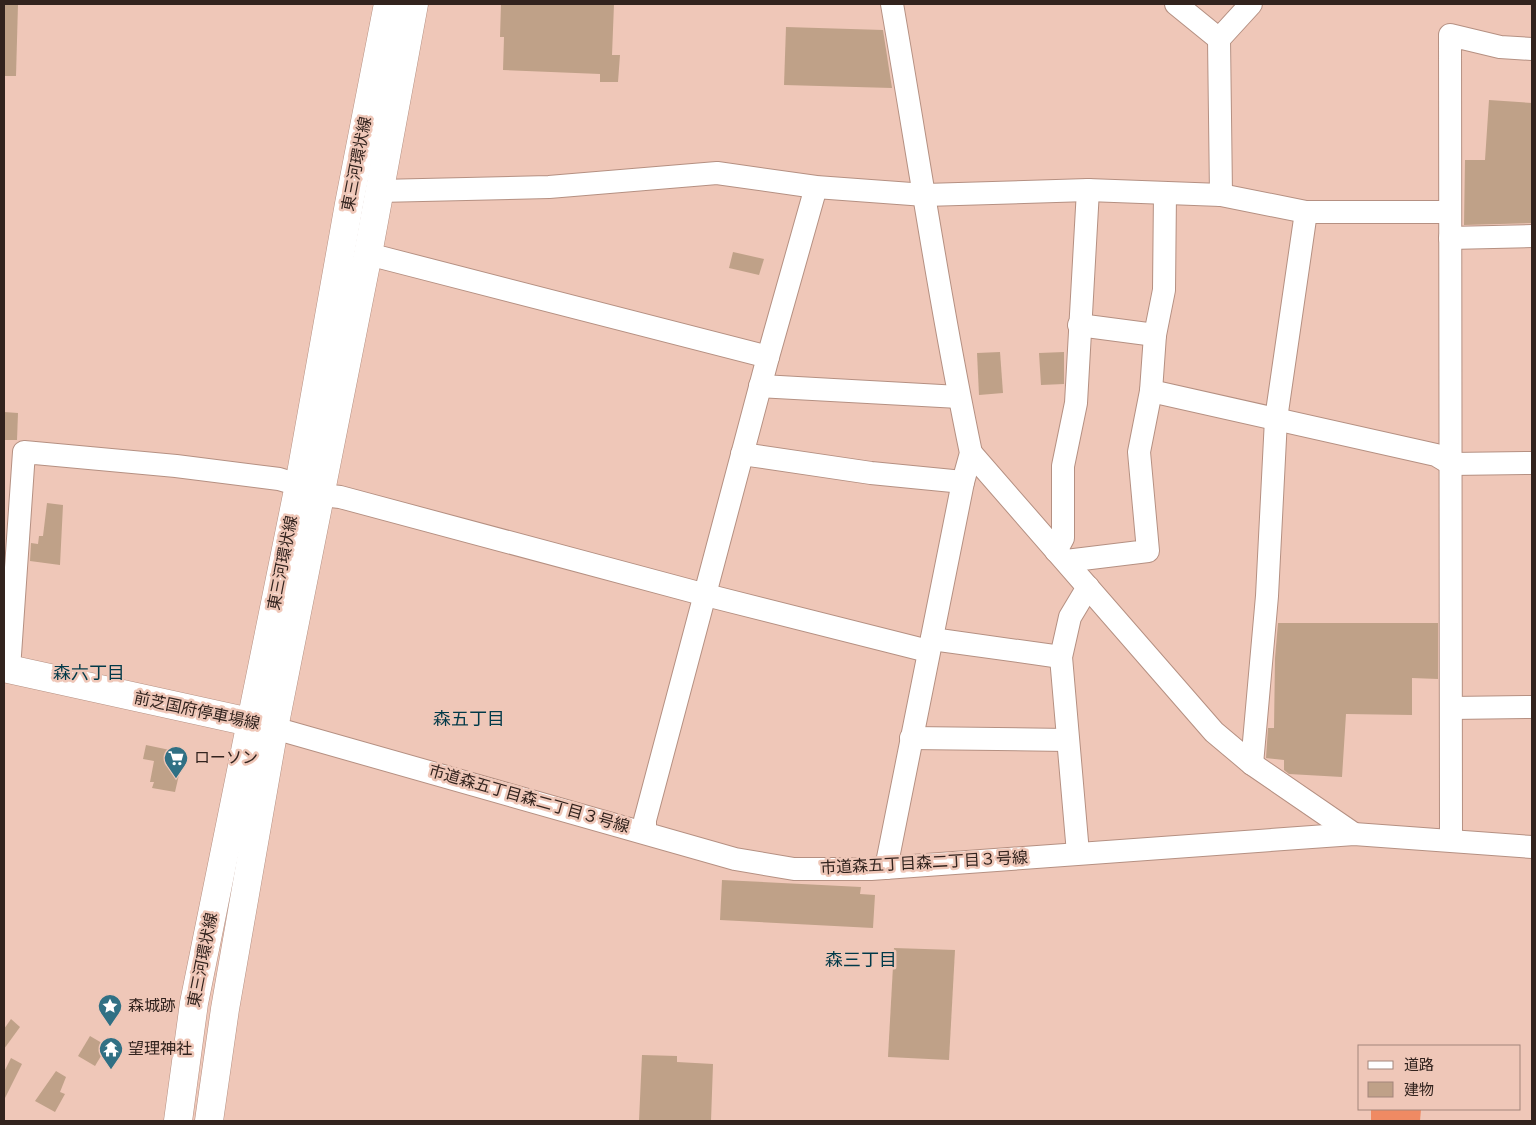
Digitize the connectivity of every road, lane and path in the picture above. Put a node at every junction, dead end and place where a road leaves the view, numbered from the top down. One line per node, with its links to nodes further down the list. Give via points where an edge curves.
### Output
1 (388, 4): 31 (main road, 東三河環状線, via 348,204)
2 (414, 4): 10 (main road, 東三河環状線)
3 (892, 4): 12 (street)
4 (1176, 4): 6 (street)
5 (1251, 4): 6 (street)
6 (1219, 39): 13 (street)
7 (1532, 49): 15 (street, via 1500,48 1450,35)
8 (816, 187): 10 (street, via 717,173 549,187); 12 (street); 21 (street)
9 (1088, 190): 11 (street); 12 (street); 19 (street)
10 (379, 191): 18 (main road, 東三河環状線)
11 (1164, 193): 13 (street); 20 (street, via 1164,290)
12 (925, 195): 24 (street, via 932,252)
13 (1221, 195): 14 (street)
14 (1306, 212): 15 (street); 25 (street)
15 (1449, 212): 17 (street)
16 (1532, 236): 17 (street)
17 (1450, 238): 29 (street)
18 (368, 254): 21 (street); 31 (main road, 東三河環状線)
19 (1079, 325): 20 (street); 32 (street, via 1076,403 1062,466)
20 (1155, 335): 23 (street)
21 (768, 358): 22 (street)
22 (760, 386): 24 (street); 27 (street)
23 (1152, 391): 25 (street); 32 (street, via 1139,452 1148,551)
24 (959, 397): 26 (street)
25 (1276, 419): 29 (street, via 1436,455); 43 (street, via 1267,596)
26 (971, 453): 30 (street); 32 (street)
27 (742, 454): 30 (street, via 871,473); 34 (street)
28 (1532, 463): 29 (street)
29 (1451, 464): 39 (street)
30 (963, 482): 35 (street)
31 (310, 490): 34 (street); 37 (street, via 279,479 24,452); 40 (main road, 東三河環状線)
32 (1061, 556): 33 (street)
33 (1088, 587): 36 (street, via 1070,617); 43 (street, via 1214,732)
34 (706, 595): 35 (street); 44 (street, via 645,820)
35 (930, 645): 36 (street); 41 (street)
36 (1060, 656): 42 (street)
37 (6, 669): 40 (main road, 前芝国府停車場線)
38 (1532, 707): 39 (street)
39 (1451, 708): 46 (street)
40 (263, 725): 44 (street, 市道森五丁目森二丁目３号線); 50 (main road, 東三河環状線, via 194,1002); 51 (main road, 東三河環状線)
41 (911, 738): 42 (street); 49 (street)
42 (1067, 740): 48 (street)
43 (1252, 764): 45 (street)
44 (645, 832): 49 (street, 市道森五丁目森二丁目３号線, via 735,859 771,866 822,870)
45 (1354, 834): 46 (street, 市道森五丁目森二丁目３号線); 48 (street, 市道森五丁目森二丁目３号線)
46 (1451, 839): 47 (street, 市道森五丁目森二丁目３号線)
47 (1532, 847)
48 (1078, 853): 49 (street, 市道森五丁目森二丁目３号線)
49 (886, 868)
50 (178, 1121)
51 (210, 1121)

